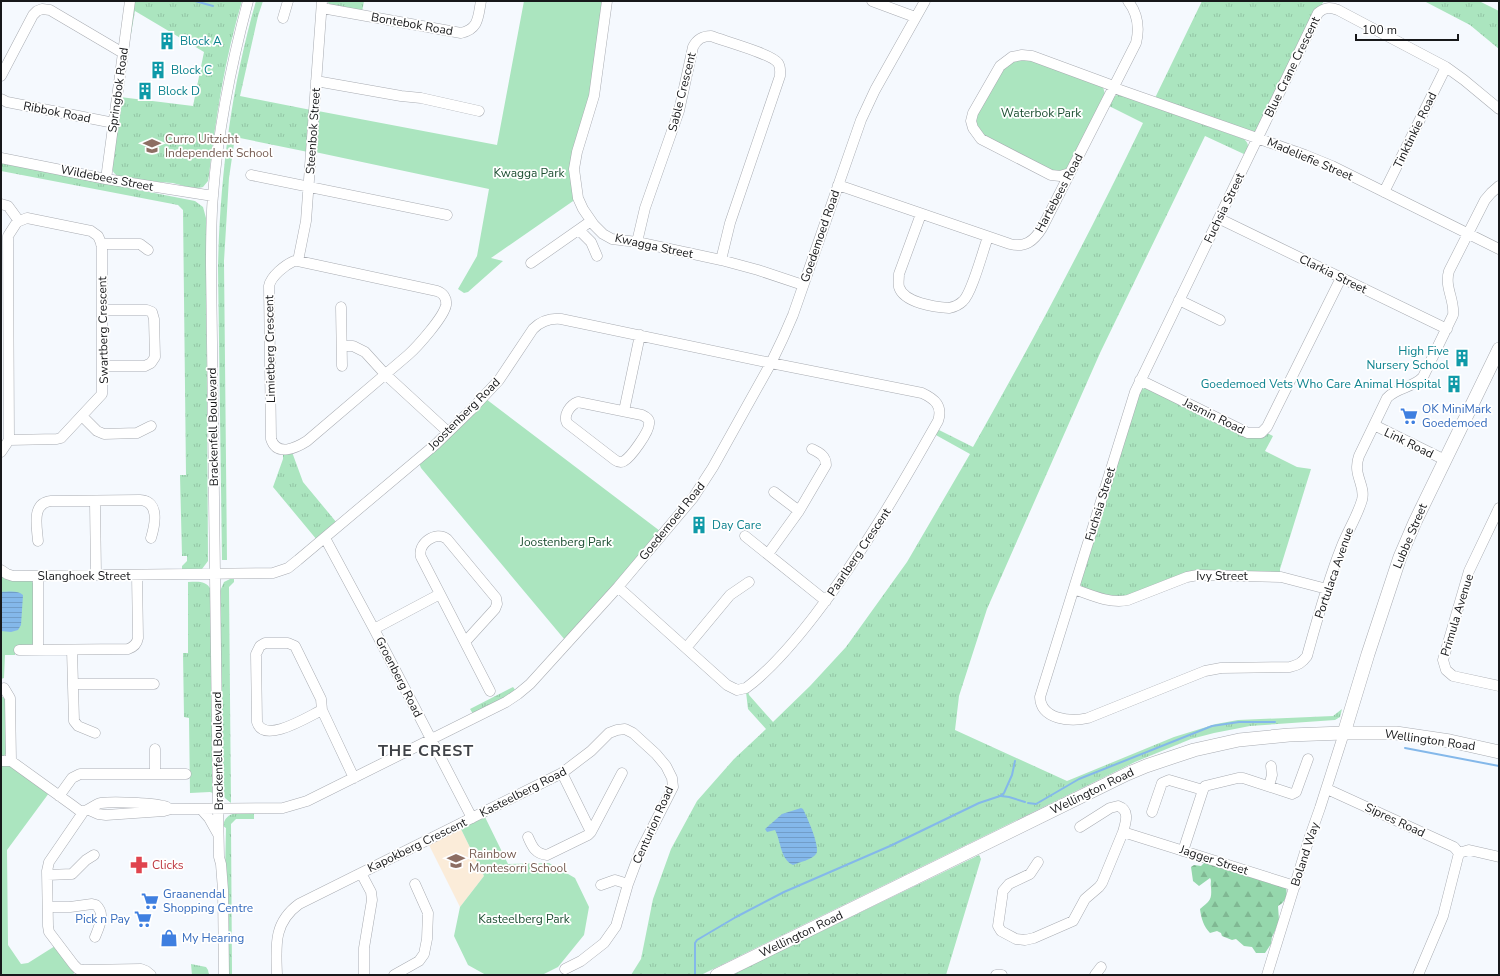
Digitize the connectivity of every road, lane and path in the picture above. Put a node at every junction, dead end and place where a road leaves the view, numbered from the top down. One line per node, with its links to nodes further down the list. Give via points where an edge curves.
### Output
1 (130, 1): 12 (street, Springbok Road)
2 (248, 1): 30 (street, Brackenfell Boulevard, via 228,82)
3 (288, 1): 11 (street)
4 (481, 1): 9 (street, Bontebok Road, via 476,24 469,31 461,33)
5 (607, 1): 35 (street, Kwagga Street, via 594,96 575,163 574,177 578,198)
6 (872, 1): 10 (street)
7 (925, 1): 10 (street, Goedemoed Road)
8 (1128, 1): 16 (street, Hartebees Road, via 1137,18 1138,36)
9 (322, 4): 15 (street, Steenbok Street)
10 (915, 17): 26 (street, Goedemoed Road, via 867,104)
11 (283, 18)
12 (123, 53): 14 (street, via 56,13 42,9 33,15); 20 (street, Springbok Road)
13 (1446, 67): 18 (street, Blue Crane Crescent); 21 (street, Blue Crane Crescent, via 1338,10 1325,8 1318,13); 29 (street, Tinktinkie Road)
14 (1, 76)
15 (316, 81): 19 (street, via 420,98); 28 (street, Steenbok Street)
16 (1114, 87): 21 (street, Madeliefie Street); 23 (street, Hartebees Road); 23 (street, Madeliefie Street, via 1027,55 1012,57 1000,66 973,113 973,128 981,139 1051,175)
17 (1, 99): 20 (street, Ribbok Road)
18 (1499, 109)
19 (479, 111)
20 (114, 123): 25 (street, Springbok Road)
21 (1258, 138): 29 (street, Madeliefie Street, via 1318,160); 34 (street, Fuchsia Street)
22 (1, 158): 25 (street, Wildebees Street)
23 (1070, 173): 39 (street, Hartebees Road, via 1034,240 1024,245 1015,245)
24 (251, 176): 28 (street)
25 (106, 179): 30 (street, Wildebees Street)
26 (838, 185): 32 (street, Hartebees Road); 50 (street, Goedemoed Road)
27 (1499, 186): 38 (street, via 1485,200)
28 (309, 188): 33 (street); 46 (street, Steenbok Street)
29 (1384, 192): 38 (street, Madeliefie Street)
30 (212, 196): 85 (street, Brackenfell Boulevard)
31 (1, 204): 36 (street, via 8,206)
32 (921, 214): 39 (street, Hartebees Road); 39 (street, via 899,274 899,286 904,295 915,301 949,308 964,301)
33 (447, 215)
34 (1220, 219): 49 (street, Clarkia Street); 51 (street, Fuchsia Street)
35 (591, 220): 37 (street); 40 (street, Kwagga Street, via 603,234)
36 (19, 221): 41 (street, via 30,219 91,231 98,236); 48 (street, via 8,236)
37 (579, 230): 44 (street, via 591,242); 47 (street)
38 (1469, 234): 42 (street, Madeliefie Street); 55 (street, Portulaca Avenue, via 1447,276 1453,311)
39 (988, 237)
40 (637, 242): 45 (street, Kwagga Street); 45 (street, Sable Crescent, via 645,208 679,111 693,47 698,39 711,36 769,56 780,69 780,76 730,223)
41 (101, 244): 43 (street, via 140,244); 53 (street, Swartberg Crescent)
42 (1499, 248)
43 (148, 250)
44 (597, 256)
45 (721, 260): 50 (street, Kwagga Street)
46 (298, 261): 62 (street, Limietberg Crescent, via 442,294 446,302 444,311 419,344); 62 (street, Limietberg Crescent, via 289,264 273,277 270,283 274,445 286,450 304,442)
47 (531, 263)
48 (4, 272): 64 (street)
49 (1340, 278): 55 (street, Clarkia Street); 63 (street, Jasmin Road, via 1267,427 1261,434 1248,433)
50 (803, 285): 59 (street, Goedemoed Road)
51 (1179, 300): 54 (street); 63 (street, Fuchsia Street)
52 (341, 307): 57 (street)
53 (102, 310): 60 (street, Swartberg Crescent); 60 (street, via 152,312 155,357 145,366)
54 (1220, 320)
55 (1447, 329): 67 (street, Portulaca Avenue, via 1422,377 1415,384 1390,395)
56 (640, 335): 59 (street, Joostenberg Road); 65 (street); 69 (street, Joostenberg Road, via 561,319 541,322 533,329 499,380)
57 (342, 346): 61 (street); 62 (street, via 353,346 365,352)
58 (1498, 356): 73 (main road, Lubbe Street)
59 (771, 363): 89 (street, Goedemoed Road, via 700,488); 93 (street, Paarlberg Crescent, via 922,393 935,400 940,410 938,421 888,509)
60 (103, 366): 66 (street, Swartberg Crescent, via 102,394)
61 (342, 366)
62 (385, 374): 69 (street)
63 (1140, 380): 91 (street, Fuchsia Street)
64 (5, 397): 70 (street)
65 (624, 411): 65 (street, via 645,416 649,425 639,444 626,460 621,462 568,424 565,419 572,406 578,402)
66 (82, 416): 68 (street, via 97,431 104,434 137,433); 70 (street, Swartberg Crescent, via 59,438)
67 (1374, 425): 73 (street, Link Road); 90 (street, Portulaca Avenue, via 1356,466 1362,499)
68 (151, 426)
69 (448, 432): 80 (street, Joostenberg Road)
70 (9, 440): 72 (street)
71 (812, 450): 77 (street, via 823,455 826,465)
72 (1, 452)
73 (1445, 460): 108 (main road, Lubbe Street, via 1400,557)
74 (774, 492): 77 (street)
75 (95, 502): 79 (street, via 140,500 150,504 154,512); 81 (street, via 43,503 36,516); 84 (street)
76 (1499, 508): 102 (street, Primula Avenue, via 1469,571 1443,660 1446,670 1453,676)
77 (799, 511): 82 (street)
78 (745, 536): 82 (street)
79 (151, 538)
80 (325, 538): 85 (street, Joostenberg Road, via 283,571 273,574); 94 (street, Groenberg Road)
81 (38, 541)
82 (768, 554): 93 (street)
83 (1, 570): 87 (street, Slanghoek Street, via 11,576)
84 (96, 574): 86 (street, Slanghoek Street); 87 (street, Slanghoek Street)
85 (216, 574): 86 (street, Slanghoek Street); 125 (street, Brackenfell Boulevard)
86 (137, 575): 99 (street, via 138,638 135,645 128,649)
87 (38, 576): 98 (street)
88 (749, 582): 96 (street, via 730,595)
89 (618, 587): 96 (street, Paarlberg Crescent); 109 (street, Goedemoed Road, via 524,690 506,702)
90 (1327, 589): 91 (street, Ivy Street, via 1282,577 1203,574 1187,577 1120,602); 106 (street, Portulaca Avenue, via 1307,656 1296,666 1221,668 1205,671 1079,720)
91 (1074, 590): 106 (street, Fuchsia Street, via 1040,697 1042,708)
92 (440, 594): 94 (street); 95 (street); 95 (street, via 420,552 424,544 438,535 447,539 497,601 495,609)
93 (826, 601): 96 (street, Paarlberg Crescent, via 784,653 743,689 730,688)
94 (374, 629): 109 (street, Groenberg Road)
95 (465, 642): 104 (street)
96 (686, 648)
97 (19, 650): 98 (street)
98 (38, 650): 99 (street)
99 (72, 650): 100 (street)
100 (73, 684): 101 (street); 107 (street, via 75,723)
101 (154, 684)
102 (1499, 686)
103 (4, 688): 113 (street, via 10,698)
104 (490, 691)
105 (322, 710): 105 (street, via 321,699 295,646 286,643 265,643 260,646 256,654 259,727 265,730 278,730); 120 (street)
106 (1047, 713)
107 (95, 733)
108 (1344, 733): 111 (main road, Wellington Road, via 1396,734); 122 (street, Boland Way); 156 (main road, Wellington Road, via 1239,740 1194,750 1146,766)
109 (431, 739): 120 (street, Goedemoed Road); 129 (street, Groenberg Road)
110 (155, 749): 118 (street)
111 (1499, 752)
112 (1308, 759): 121 (street, via 1294,794)
113 (6, 761): 124 (street, Goedemoed Road)
114 (666, 766): 116 (street, Kasteelberg Road, via 633,733 621,729 609,734); 144 (street, Centurion Road, via 673,782 672,789 655,819)
115 (1271, 766): 121 (street)
116 (562, 773): 129 (street, Kasteelberg Road); 131 (street)
117 (622, 773): 131 (street)
118 (155, 774): 119 (street); 124 (street, via 80,774 72,778)
119 (186, 774)
120 (354, 778): 125 (street, Goedemoed Road, via 289,807)
121 (1269, 786): 123 (street, via 1238,778 1208,785)
122 (1327, 789): 136 (street, Sipres Road, via 1454,847); 146 (street, Boland Way)
123 (1202, 790): 128 (street, via 1165,781); 135 (street)
124 (59, 796): 127 (street, Goedemoed Road, via 78,810)
125 (218, 808): 126 (street, Goedemoed Road); 133 (street, Brackenfell Boulevard)
126 (201, 809): 127 (street, Goedemoed Road, via 171,809 117,815 98,814); 133 (street, via 210,818)
127 (86, 810): 142 (street, via 51,858)
128 (1152, 812)
129 (472, 818): 141 (street, Kapokberg Crescent)
130 (1080, 827): 132 (street, via 1110,808 1118,806 1123,809 1126,816)
131 (591, 832): 134 (street, via 547,855 536,850)
132 (1128, 833): 135 (street, Jagger Street); 140 (street, via 1099,888 1085,899 1073,921 1034,938 1016,939 1001,932 998,926 1003,891 1009,884 1030,874)
133 (219, 836): 138 (street, Brackenfell Boulevard)
134 (528, 836)
135 (1183, 851): 146 (street, Jagger Street)
136 (1459, 854): 139 (street, via 1469,850); 160 (street, via 1443,916)
137 (94, 855): 142 (street, via 72,874)
138 (219, 857): 151 (street, Brackenfell Boulevard); 152 (street, Brackenfell Boulevard, via 222,864)
139 (1499, 857)
140 (1038, 862)
141 (361, 873): 153 (street, Kapokberg Crescent, via 299,904 287,915 277,936); 154 (street, Kapokberg Crescent, via 371,892 372,900 364,948)
142 (47, 875): 147 (street)
143 (415, 884): 155 (street, via 428,913 424,954 419,961)
144 (628, 884): 145 (street, via 614,880); 149 (street, Centurion Road, via 616,926 604,943 581,961)
145 (601, 885)
146 (1294, 886): 159 (street, Boland Way)
147 (48, 908): 148 (street, via 96,905 101,912 101,923); 150 (street, via 50,935 78,969 141,969)
148 (95, 937)
149 (565, 969)
150 (151, 975)
151 (218, 975)
152 (224, 975)
153 (277, 975)
154 (364, 975)
155 (394, 975)
156 (717, 975)
157 (996, 975): 158 (street)
158 (1002, 975)
159 (1267, 975)
160 (1418, 975)

